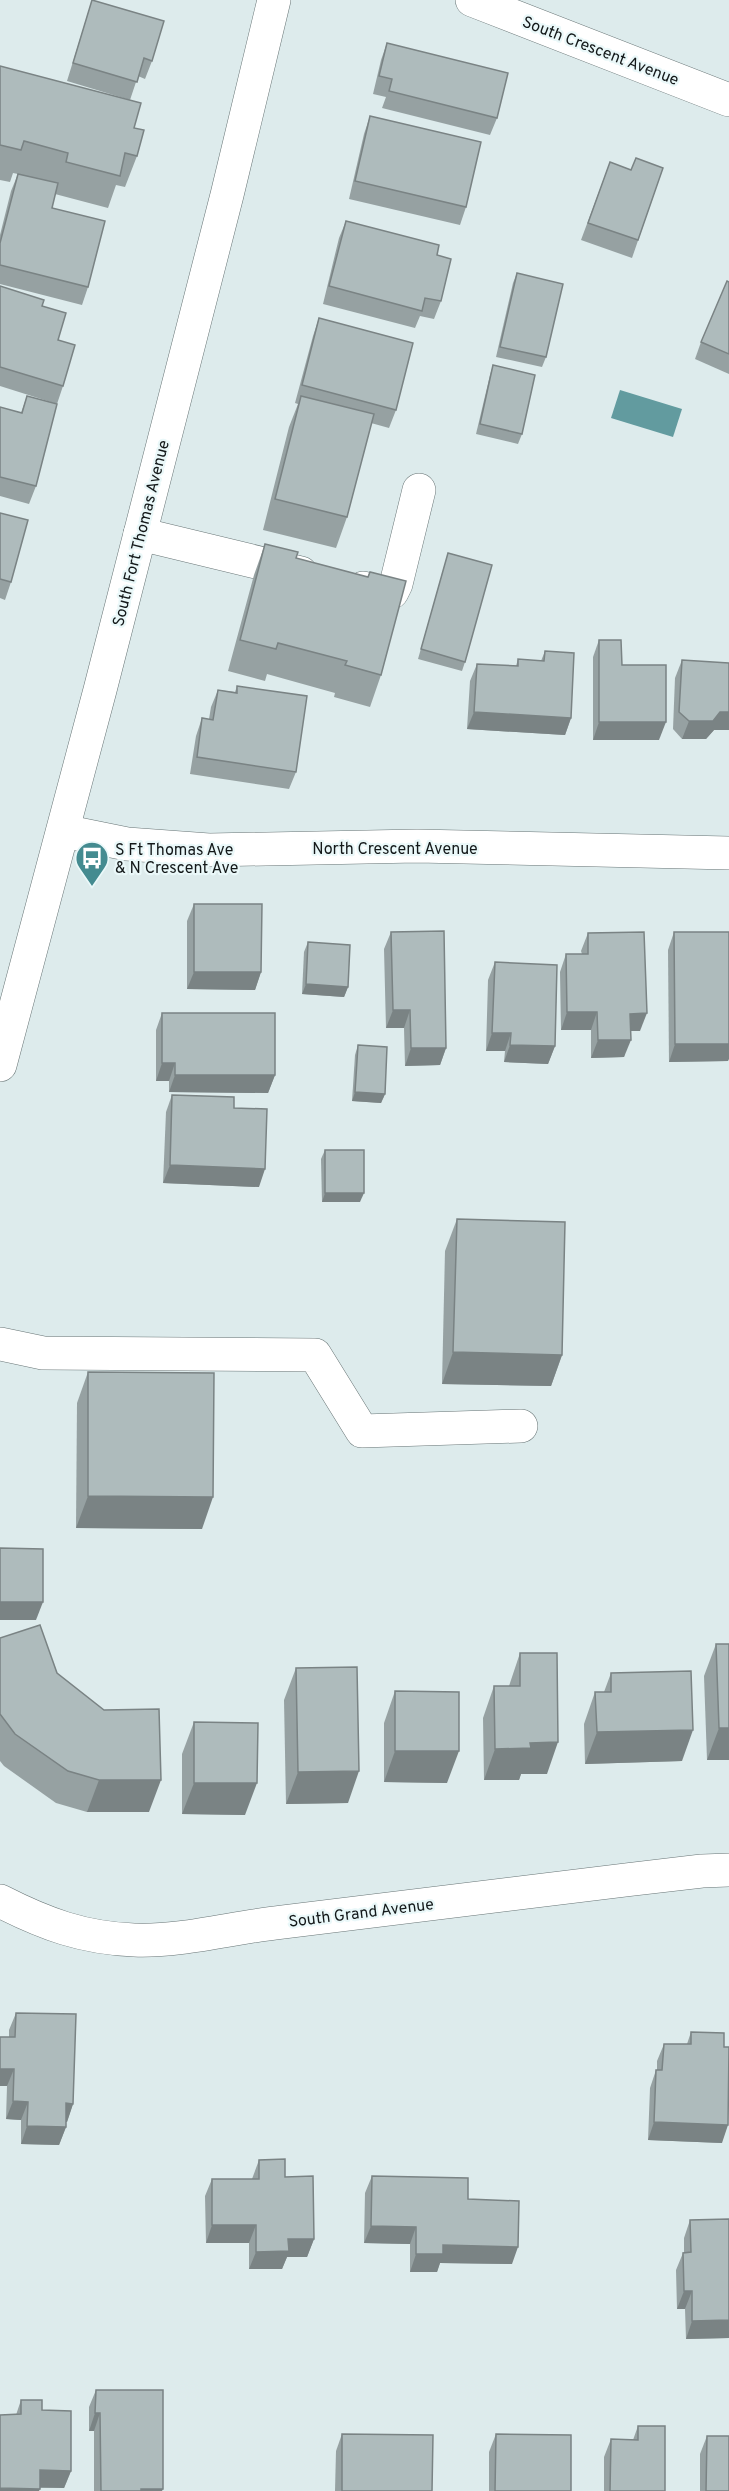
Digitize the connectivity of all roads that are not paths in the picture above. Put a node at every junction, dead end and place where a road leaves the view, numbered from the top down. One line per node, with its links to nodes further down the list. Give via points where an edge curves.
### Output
1 (274, 0): 5 (main road, South Fort Thomas Avenue)
2 (472, 0): 3 (main road, South Crescent Avenue)
3 (729, 100)
4 (419, 490): 5 (main road, via 392,592)
5 (140, 534): 6 (main road, South Fort Thomas Avenue)
6 (63, 831): 7 (main road, North Crescent Avenue, via 126,844 209,850 417,846); 8 (main road, South Fort Thomas Avenue)
7 (729, 853)
8 (0, 1065)
9 (0, 1344): 10 (main road, via 44,1353 315,1355 362,1431)
10 (521, 1426)
11 (729, 1870): 12 (main road, South Grand Avenue, via 135,1940 80,1934)
12 (0, 1901)

